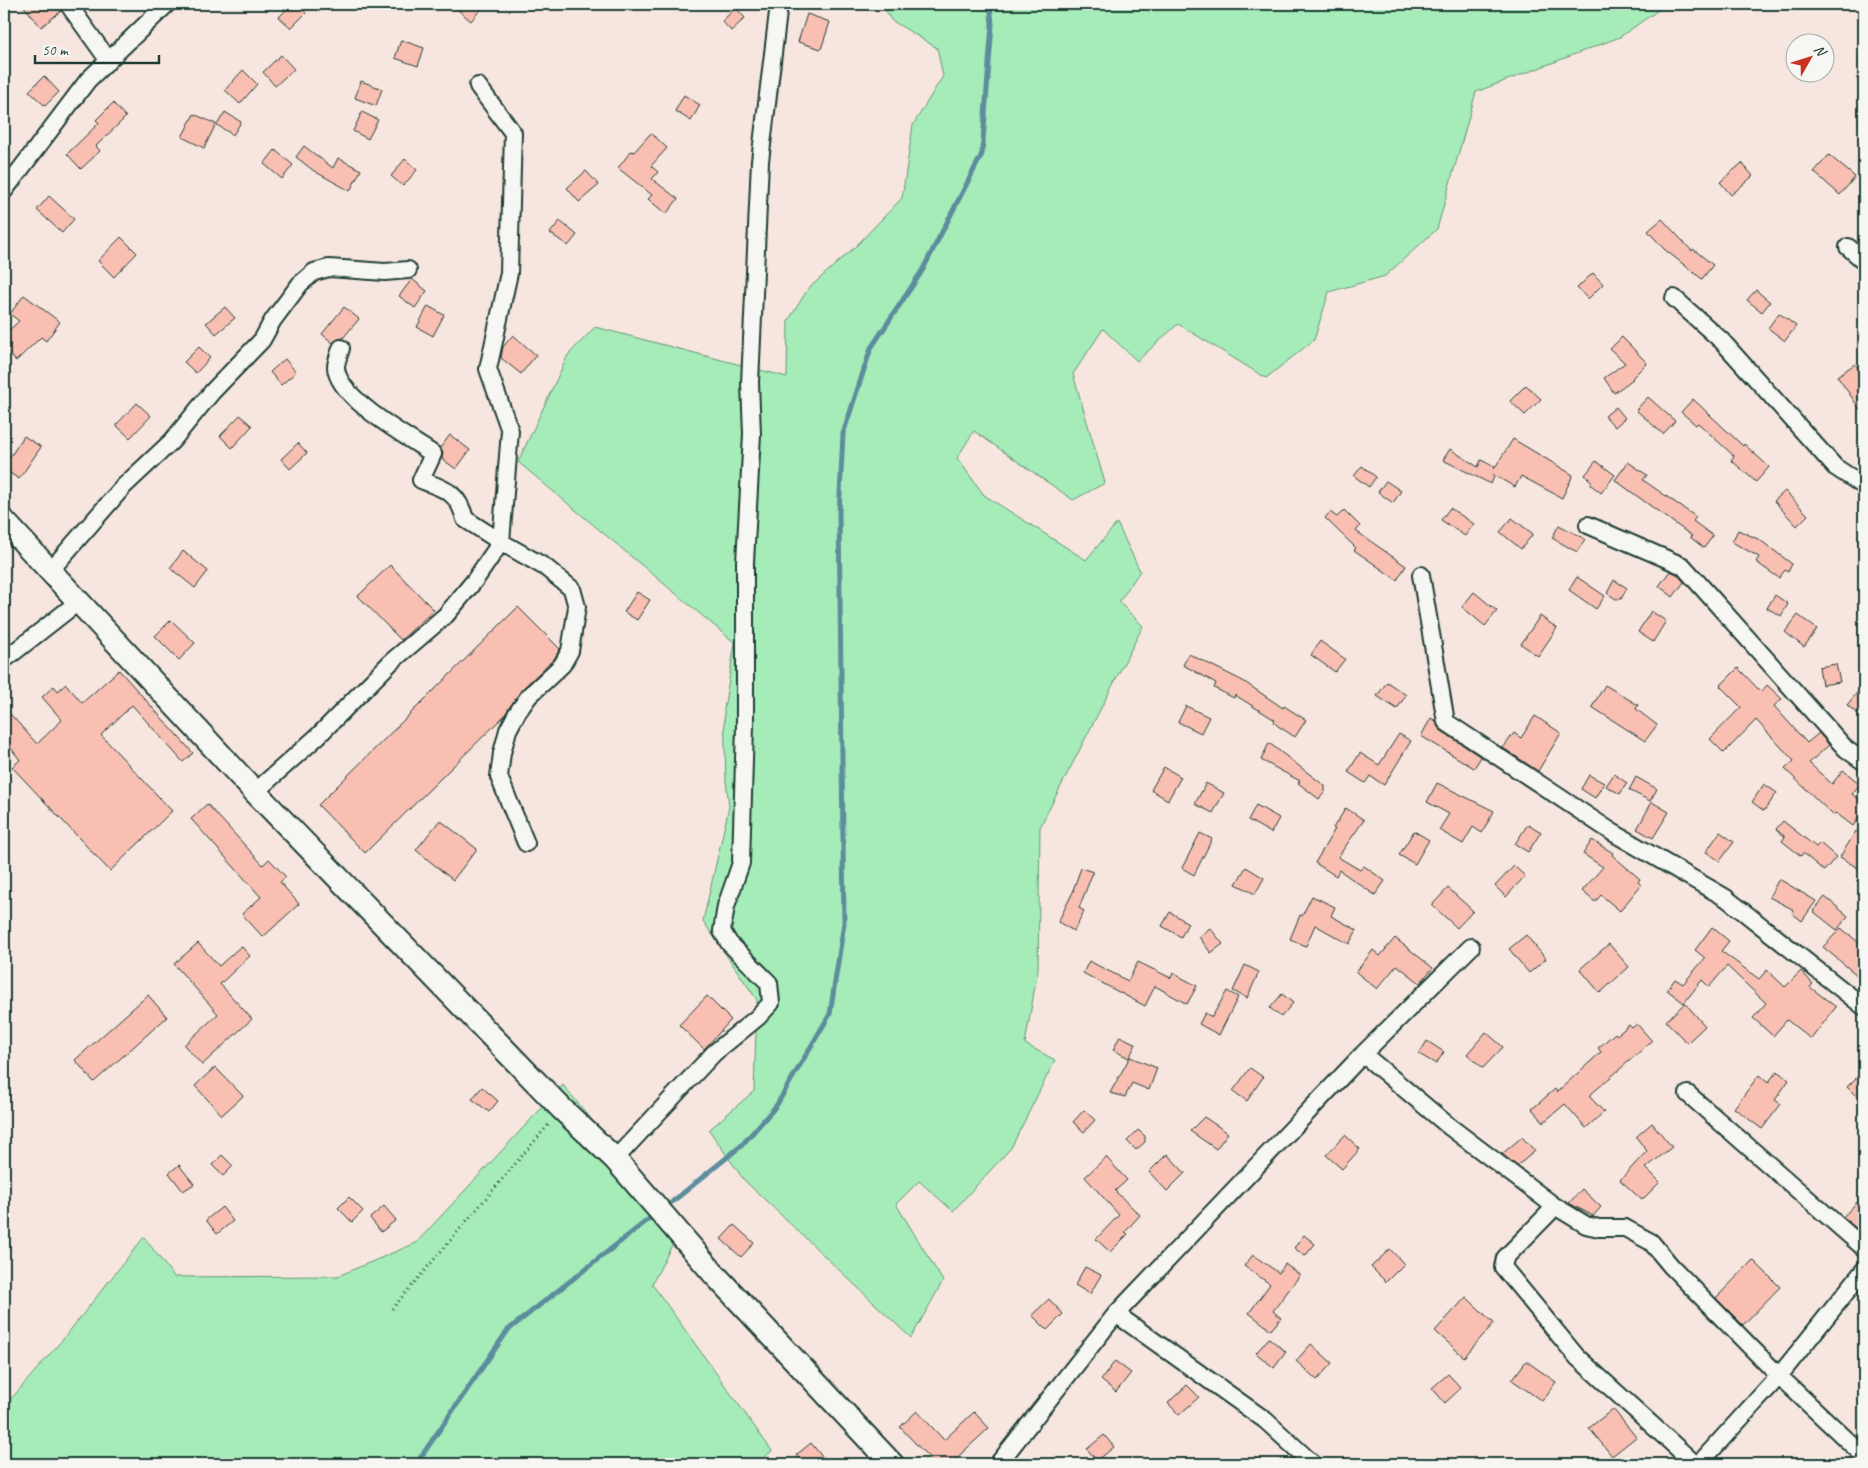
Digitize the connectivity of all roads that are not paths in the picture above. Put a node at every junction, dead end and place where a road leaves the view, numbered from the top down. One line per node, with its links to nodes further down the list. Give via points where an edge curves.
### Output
1 (68, 4): 4 (street)
2 (167, 4): 4 (street)
3 (779, 4): 27 (street, via 760,162 750,383 752,434 746,562 741,863 726,906 722,931 769,983 771,1003 714,1053)
4 (109, 61): 6 (street, via 88,80)
5 (478, 86): 15 (street, via 513,133 509,273 488,369 510,431)
6 (4, 191)
7 (1848, 247): 8 (street)
8 (1864, 261)
9 (408, 270): 16 (street, via 385,272 329,268 314,272 300,284 262,340 212,392 172,441 123,487)
10 (1674, 298): 12 (street, via 1722,341 1835,466)
11 (341, 348): 15 (street, via 336,367 343,384 369,412 433,454 420,480 444,489 461,503 465,519)
12 (1864, 486)
13 (4, 521): 16 (street)
14 (1588, 525): 20 (street, via 1683,566 1846,748)
15 (501, 542): 21 (street, via 446,615 391,662 318,736); 22 (street, via 545,567 572,589 578,607 570,651 562,665 534,690 516,713 502,753 499,776)
16 (49, 572): 18 (street)
17 (1422, 575): 24 (street, via 1446,722 1612,832 1726,898)
18 (78, 602): 19 (street); 21 (street)
19 (4, 660)
20 (1864, 762)
21 (255, 792): 27 (street, via 562,1109)
22 (526, 843)
23 (1471, 947): 25 (street)
24 (1864, 1007)
25 (1363, 1054): 28 (street); 31 (street)
26 (1688, 1094): 29 (street)
27 (615, 1159): 34 (street, via 715,1275)
28 (1553, 1205): 32 (street, via 1586,1225 1625,1228 1651,1242); 37 (street, via 1506,1258 1503,1267 1577,1357)
29 (1864, 1248)
30 (1864, 1270): 32 (street)
31 (1116, 1314): 35 (street); 36 (street, via 1265,1420)
32 (1779, 1376): 33 (street); 38 (street)
33 (1864, 1456)
34 (892, 1464)
35 (998, 1464)
36 (1313, 1464)
37 (1695, 1464)
38 (1699, 1464)

